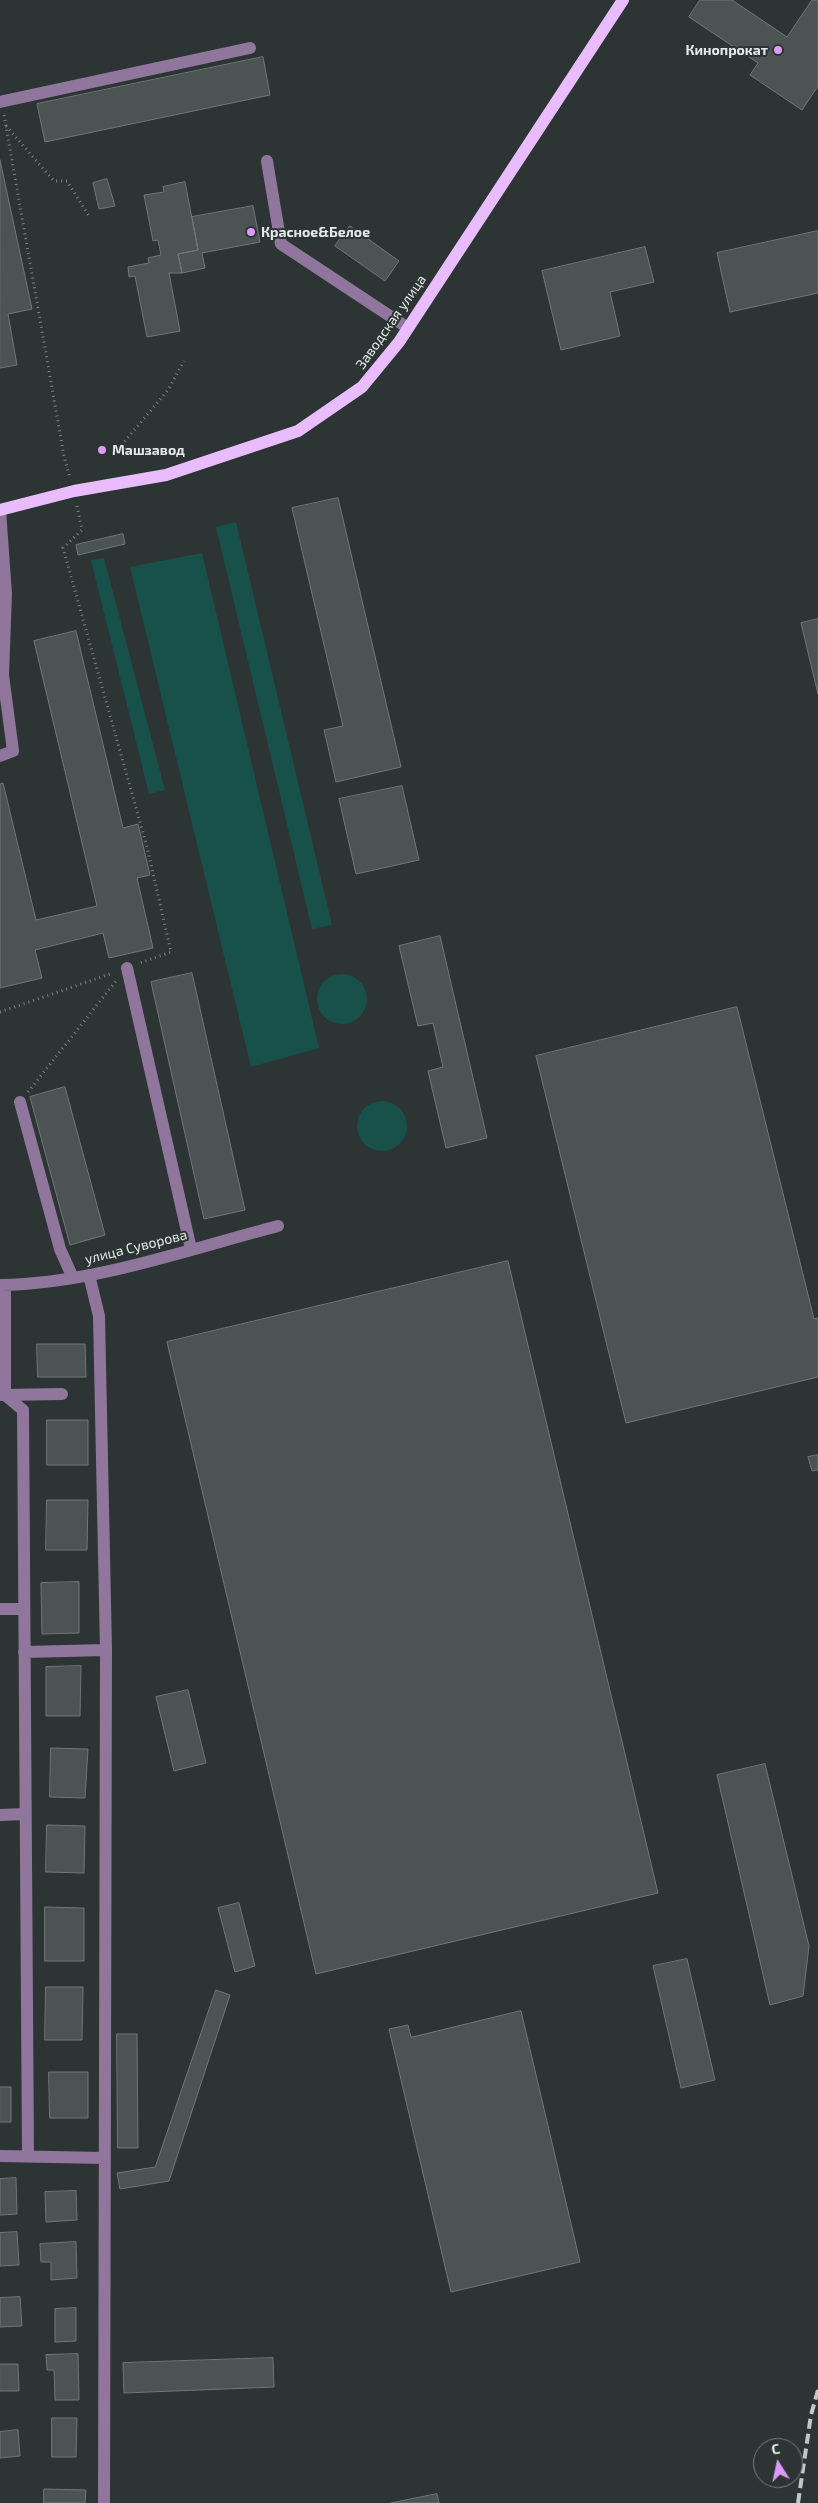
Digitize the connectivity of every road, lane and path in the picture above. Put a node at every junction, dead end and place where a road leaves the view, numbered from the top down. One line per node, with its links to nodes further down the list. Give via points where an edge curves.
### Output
1 (623, 0): 7 (main road, Заводская улица)
2 (250, 48): 3 (street)
3 (1, 102): 4 (path)
4 (6, 126): 6 (path, via 54,181 67,181); 10 (path, via 64,456)
5 (267, 161): 7 (street, via 281,244)
6 (89, 216)
7 (408, 328): 10 (main road, Заводская улица, via 362,387 298,431 166,475)
8 (184, 361): 9 (path, via 168,390)
9 (115, 453)
10 (74, 492): 11 (main road, Заводская улица); 14 (path, via 82,530 63,548 148,847 171,952)
11 (0, 510): 12 (street)
12 (3, 594): 13 (street, via 3,675 13,752)
13 (0, 756)
14 (127, 968): 15 (path); 16 (path); 18 (street)
15 (0, 1012)
16 (20, 1102): 20 (street, via 60,1249)
17 (278, 1226): 18 (street, улица Суворова)
18 (191, 1248): 19 (street, улица Суворова)
19 (89, 1275): 20 (street, улица Суворова); 26 (street, via 99,1316)
20 (73, 1278): 21 (street, улица Суворова)
21 (3, 1285): 23 (street)
22 (62, 1394): 23 (street)
23 (3, 1395): 25 (street, via 23,1410)
24 (0, 1609): 25 (street)
25 (24, 1609): 27 (street)
26 (106, 1650): 27 (street); 32 (street)
27 (24, 1652): 28 (street)
28 (25, 1814): 29 (street); 31 (street)
29 (0, 1815)
30 (0, 2156): 31 (street)
31 (28, 2156): 32 (street)
32 (105, 2158): 33 (street)
33 (104, 2503)

